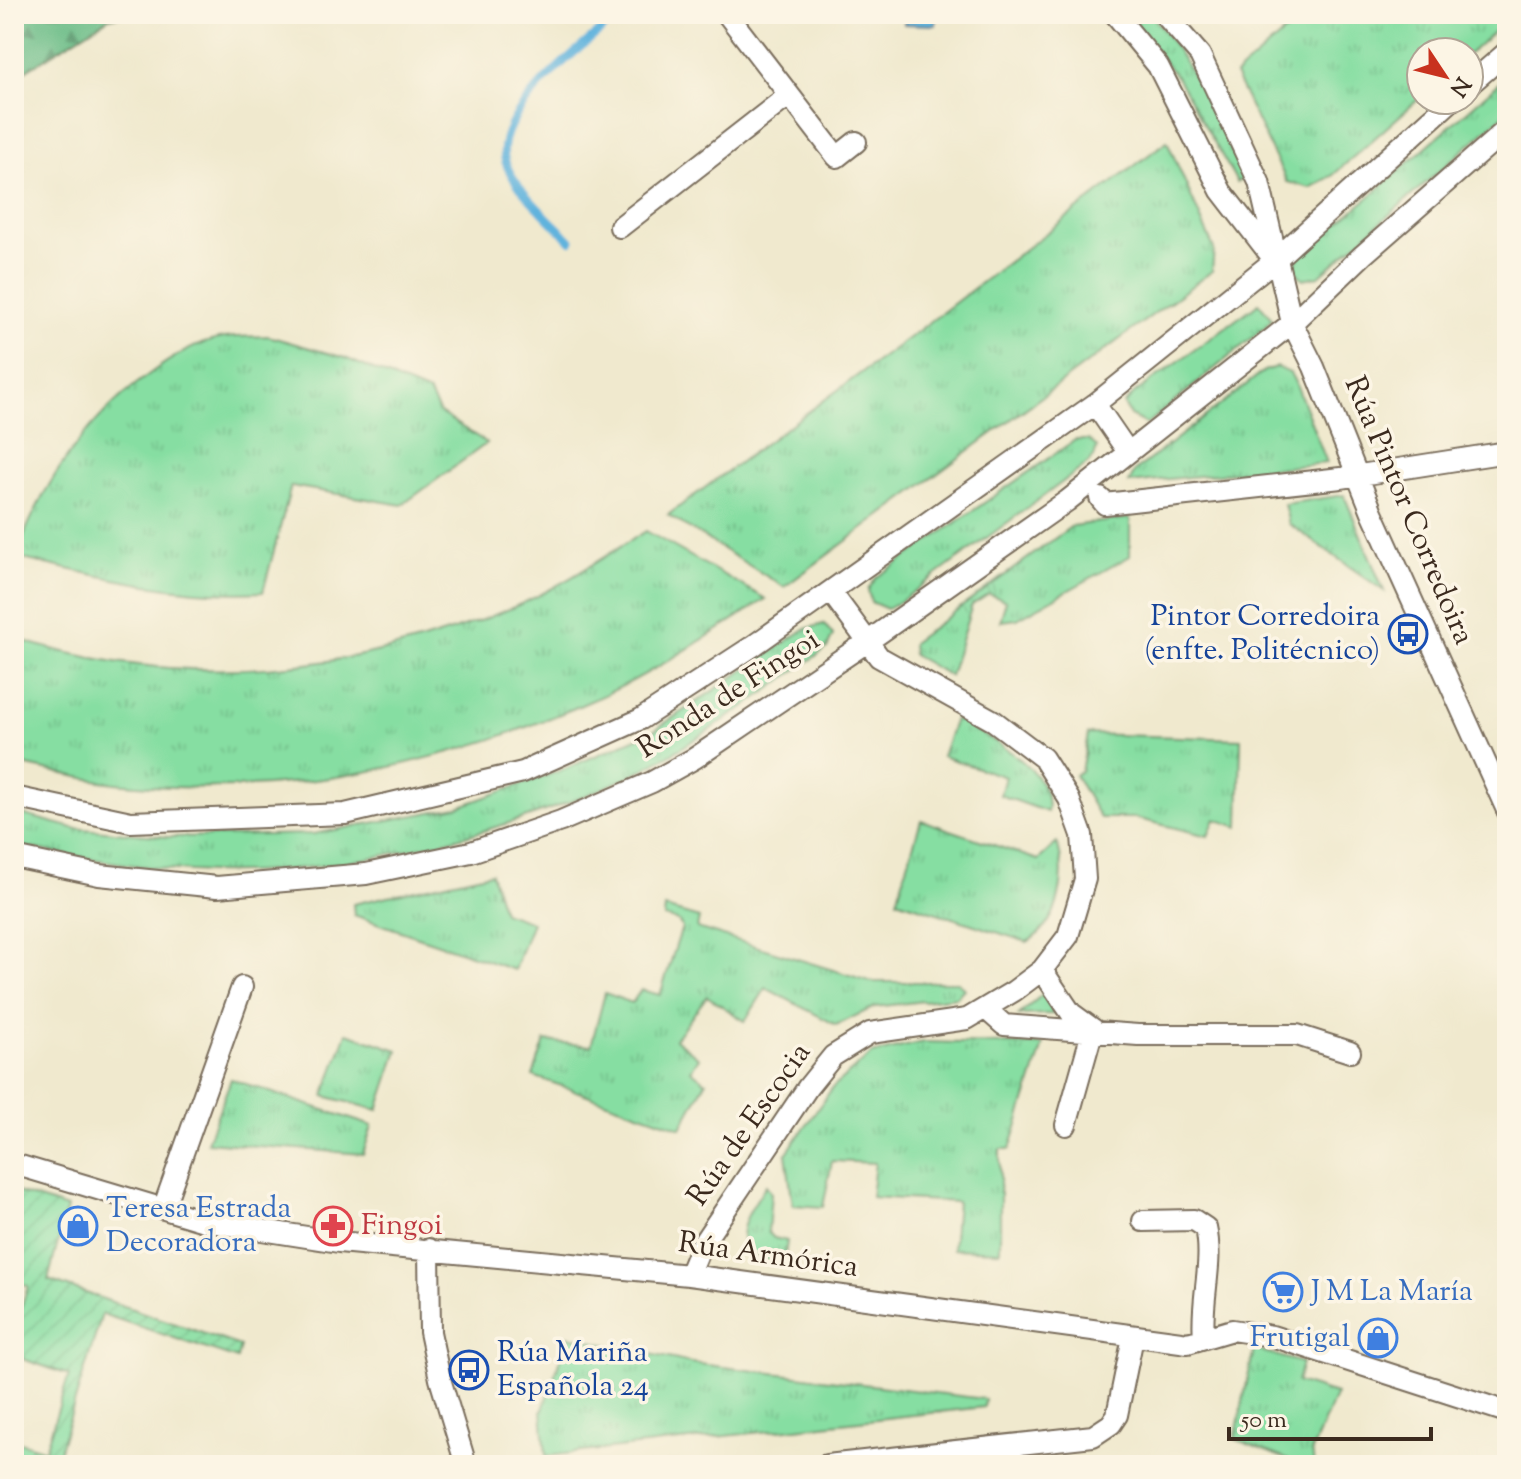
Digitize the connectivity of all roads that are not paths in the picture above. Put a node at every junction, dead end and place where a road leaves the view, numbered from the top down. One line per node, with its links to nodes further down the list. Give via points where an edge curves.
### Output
1 (727, 14): 6 (street)
2 (1115, 14): 11 (street, via 1158,66 1230,206)
3 (1164, 14): 11 (street, via 1200,55 1224,103 1259,182)
4 (1507, 52): 5 (street)
5 (1485, 71)
6 (788, 96): 9 (street, via 837,157); 10 (street)
7 (1434, 116): 11 (street, Ronda de Fingoi)
8 (1507, 129): 12 (street, Ronda de Fingoi)
9 (856, 142)
10 (620, 227)
11 (1275, 260): 12 (street); 13 (street, Ronda de Fingoi)
12 (1292, 323): 14 (street, Ronda de Fingoi); 16 (street, Rúa Pintor Corredoira)
13 (1095, 404): 14 (street); 18 (street, Ronda de Fingoi)
14 (1128, 452): 19 (street, Ronda de Fingoi)
15 (1507, 452): 16 (street)
16 (1360, 474): 17 (street, via 1105,504); 21 (street, Rúa Pintor Corredoira, via 1372,512)
17 (1100, 498)
18 (831, 592): 19 (street, Ronda de Fingoi); 20 (street, Ronda de Fingoi, via 641,719 523,772 345,814 131,822)
19 (867, 642): 22 (street, Ronda de Fingoi, via 652,782 471,852 366,874 217,887 99,875); 23 (street, Rúa de Escocia, via 886,662 994,721 1043,758 1069,799 1082,835 1085,879 1068,936)
20 (14, 797)
21 (1507, 810)
22 (14, 857)
23 (1042, 970): 25 (street, Rúa de Escocia); 26 (street, via 1071,1013)
24 (242, 987): 30 (street)
25 (986, 1009): 26 (street, via 1004,1025); 33 (street, Rúa de Escocia, via 967,1019 870,1033 833,1056 701,1246)
26 (1093, 1029): 27 (street, via 1138,1035 1297,1035); 28 (street)
27 (1350, 1052)
28 (1066, 1125)
29 (14, 1164): 30 (street, Rúa Armórica)
30 (163, 1209): 32 (street, Rúa Armórica, via 204,1221 339,1242)
31 (1143, 1221): 35 (street, via 1194,1220 1206,1228)
32 (429, 1249): 33 (street, Rúa Armórica); 37 (street, via 430,1332)
33 (689, 1275): 34 (street, Rúa Armórica)
34 (1133, 1337): 35 (street, Rúa Armórica, via 1188,1343); 38 (street, via 1117,1415 1093,1436)
35 (1204, 1338): 36 (street, Rúa Armórica, via 1232,1330 1272,1336)
36 (1507, 1412)
37 (466, 1465)
38 (827, 1465)

